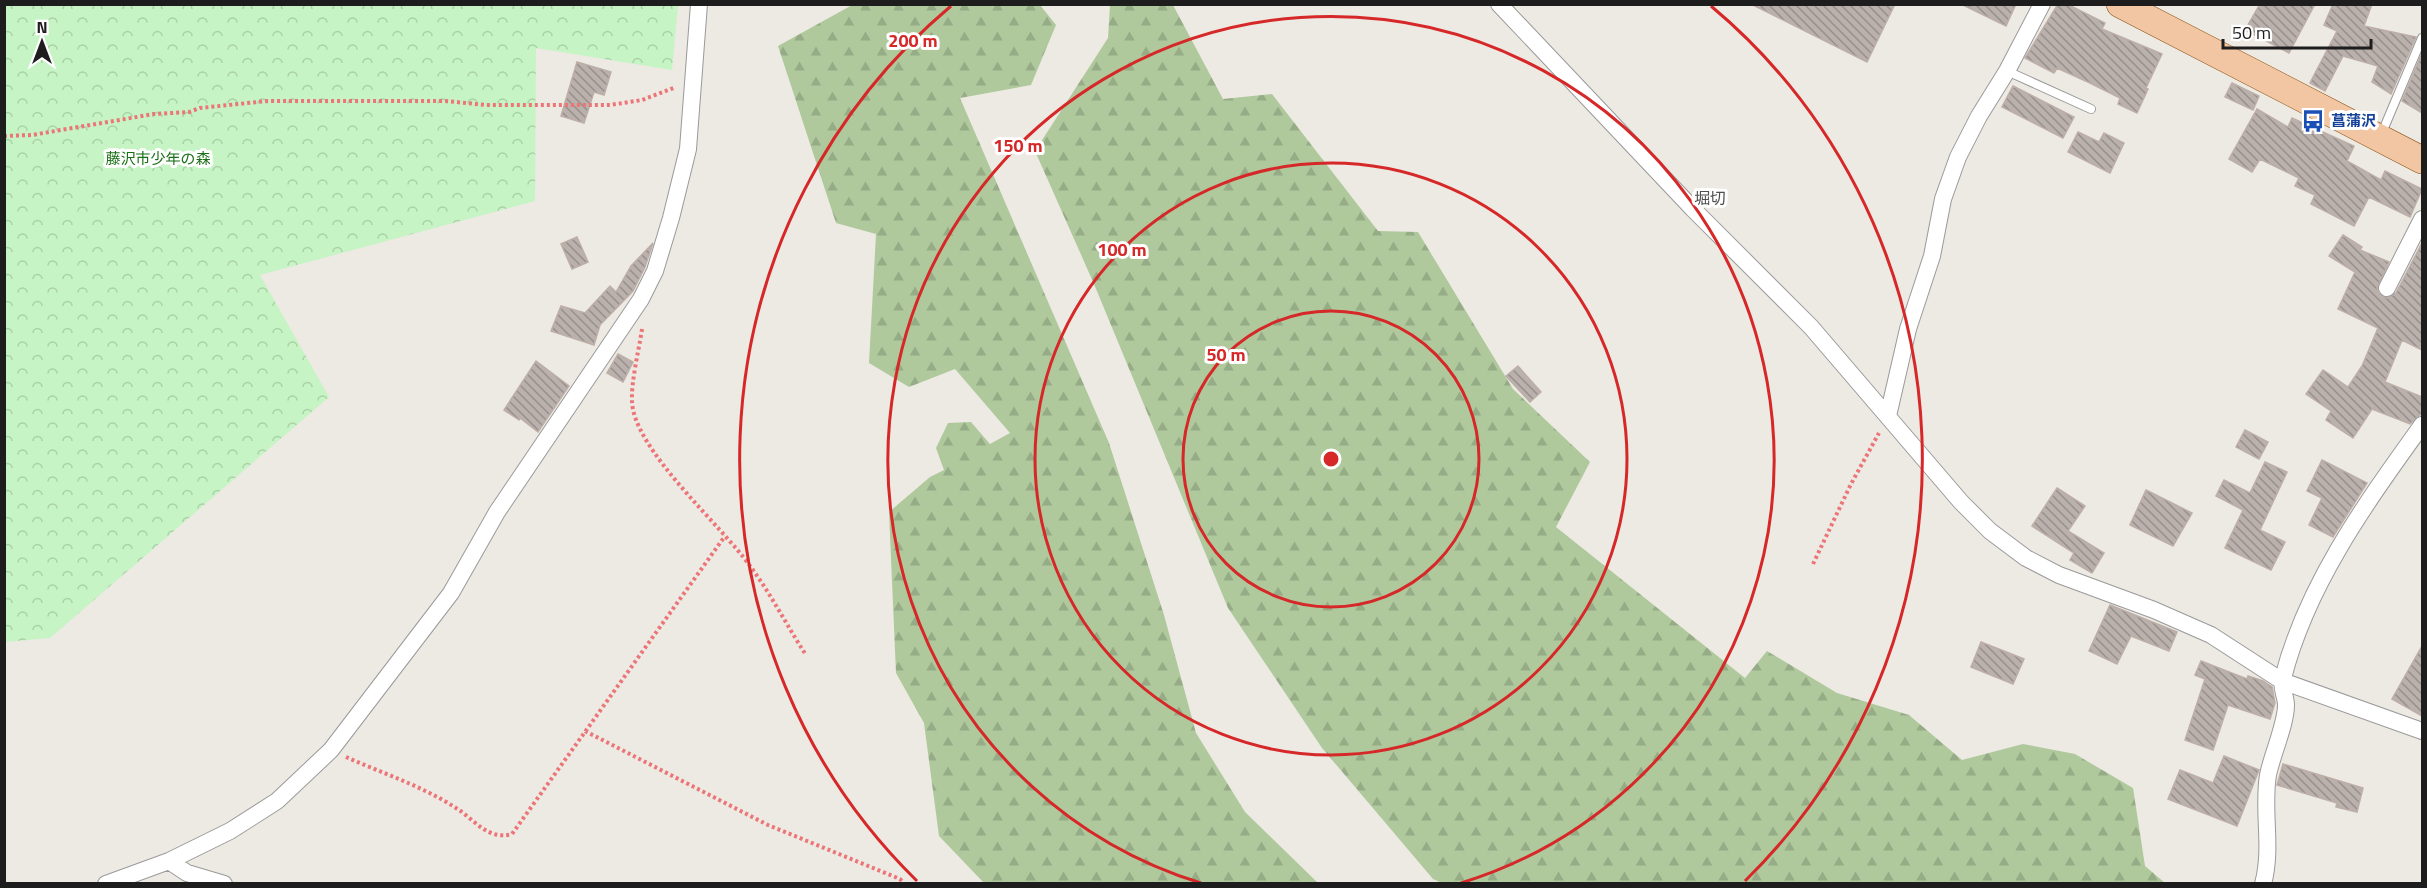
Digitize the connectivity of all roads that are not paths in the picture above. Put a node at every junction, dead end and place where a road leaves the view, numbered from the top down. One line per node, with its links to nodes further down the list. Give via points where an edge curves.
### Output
1 (699, 4): 16 (street, via 688,149 655,271 641,299 497,512 451,593 331,750 277,801 230,831)
2 (1499, 4): 12 (street, via 1684,201 1811,327)
3 (2042, 4): 6 (street)
4 (2120, 4): 8 (main road)
5 (2422, 38): 8 (lane)
6 (2007, 71): 7 (lane); 12 (street, via 1958,157 1943,199 1932,256 1908,328)
7 (2091, 109)
8 (2379, 138): 9 (main road)
9 (2422, 160)
10 (2422, 219): 11 (street)
11 (2387, 288)
12 (1888, 416): 14 (street, via 1961,502 2025,558 2211,635)
13 (2422, 425): 14 (street, via 2339,550 2309,605)
14 (2282, 681): 15 (street); 19 (street, via 2286,706 2268,777 2268,865)
15 (2422, 731)
16 (169, 861): 17 (street); 18 (street, via 187,873)
17 (106, 884)
18 (224, 884)
19 (2263, 884)

